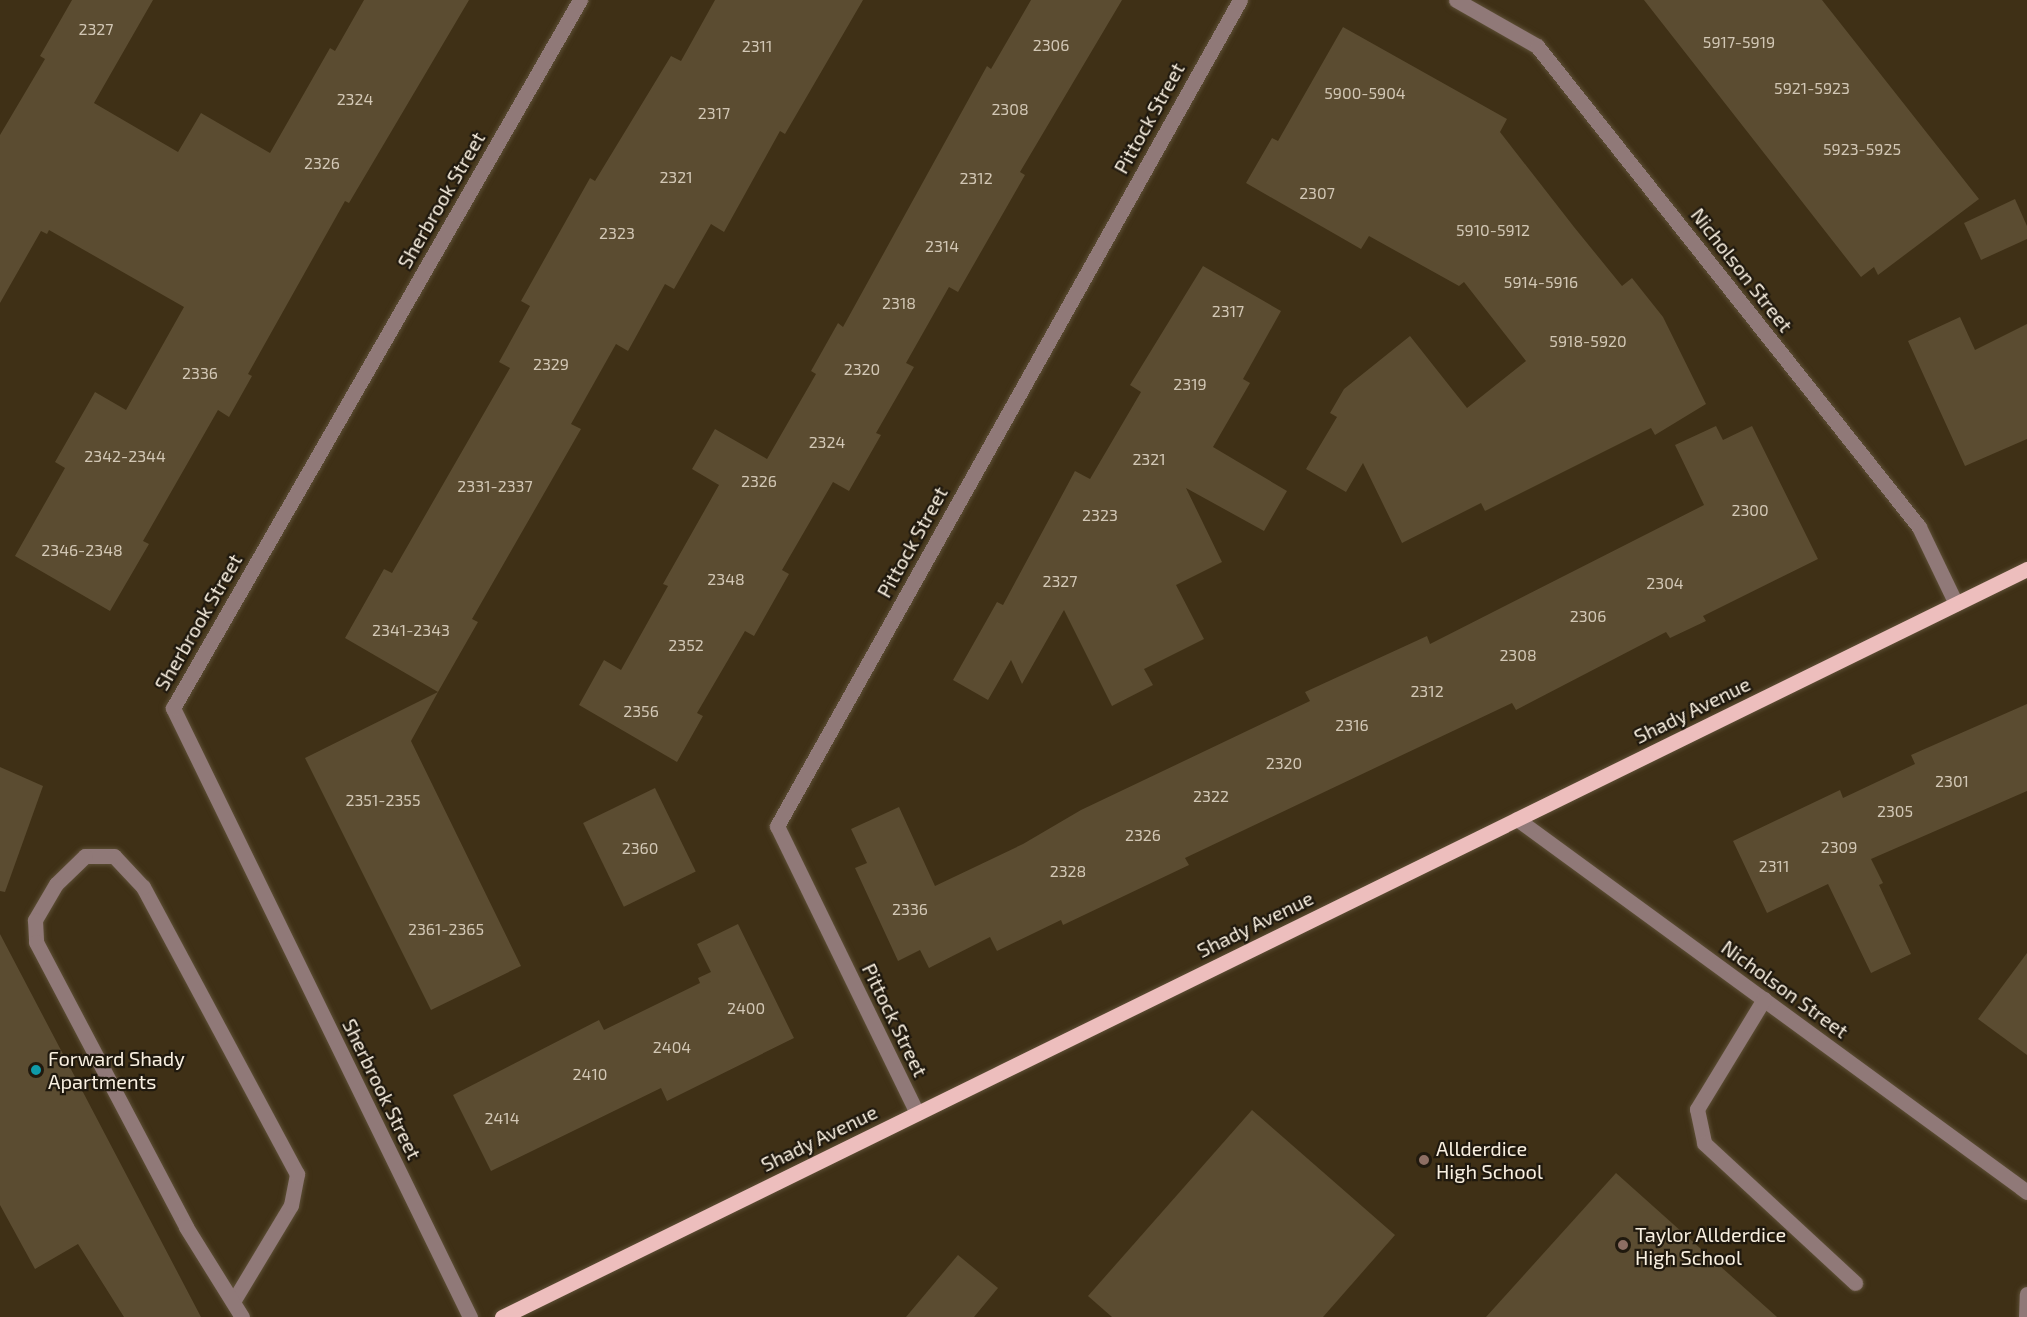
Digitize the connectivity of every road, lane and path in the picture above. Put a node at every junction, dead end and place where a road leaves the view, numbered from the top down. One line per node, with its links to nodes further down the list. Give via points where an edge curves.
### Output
1 (580, 0): 14 (street, Sherbrook Street, via 173,708)
2 (1240, 0): 8 (street, Pittock Street, via 777,826)
3 (1456, 0): 5 (street, Nicholson Street, via 1537,46 1919,526)
4 (2027, 569): 5 (main road, Shady Avenue)
5 (1956, 604): 6 (main road, Shady Avenue)
6 (1517, 819): 7 (street, Nicholson Street); 8 (main road, Shady Avenue)
7 (1764, 999): 9 (street, Nicholson Street); 10 (street, via 1697,1109 1704,1143)
8 (917, 1113): 15 (main road, Shady Avenue)
9 (2027, 1192)
10 (1855, 1283)
11 (2027, 1294): 16 (street)
12 (234, 1300): 12 (street, via 186,1227 36,942 35,920 40,911 56,884 85,856 114,856 143,887 297,1174 291,1205); 13 (street)
13 (242, 1317)
14 (470, 1317)
15 (502, 1317)
16 (2025, 1317)

